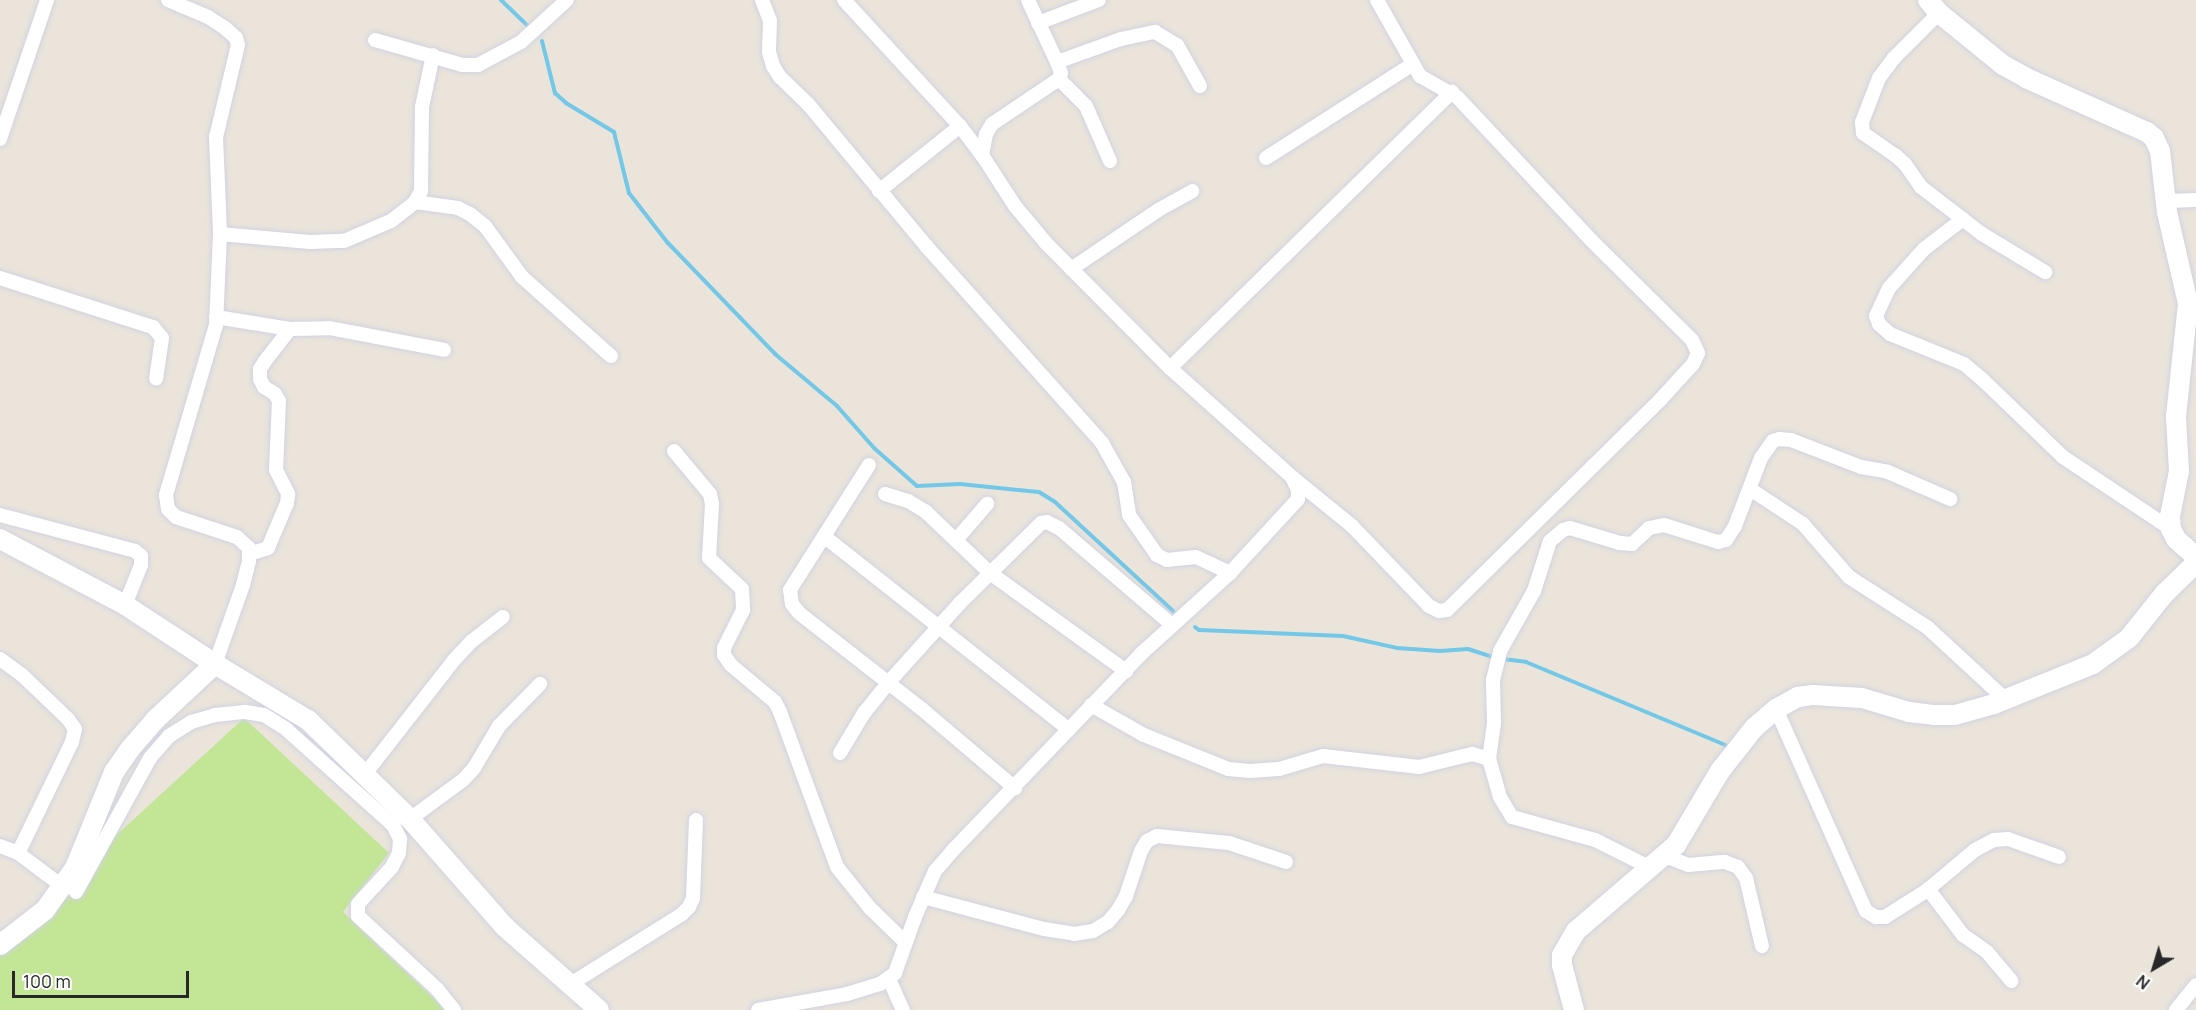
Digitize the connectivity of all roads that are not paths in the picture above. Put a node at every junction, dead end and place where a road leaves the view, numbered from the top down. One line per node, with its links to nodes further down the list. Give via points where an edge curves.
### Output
1 (47, 0): 19 (street)
2 (168, 0): 29 (street, via 208,17 236,38 216,137)
3 (567, 0): 12 (street, via 521,42 478,65 462,65)
4 (762, 0): 23 (street, via 770,21 769,52 773,66)
5 (844, 0): 18 (street)
6 (1028, 0): 10 (street)
7 (1099, 0): 10 (street)
8 (1377, 0): 14 (street)
9 (1934, 6): 26 (street, via 1983,50 2019,74 2154,138 2160,151); 28 (street, via 1886,68 1861,129 1905,164 1921,187)
10 (1038, 23): 13 (street)
11 (375, 40): 12 (street)
12 (433, 55): 27 (street, via 422,107 421,191)
13 (1057, 62): 15 (street); 16 (street, via 1121,39 1155,32 1177,45)
14 (1413, 64): 17 (street, via 1427,81); 21 (street)
15 (1059, 79): 20 (street, via 992,124); 22 (street, via 1086,106)
16 (1200, 86)
17 (1452, 92): 38 (street); 42 (street, via 1591,240 1692,340 1697,347 1697,359 1447,610 1429,606 1352,526)
18 (960, 126): 20 (street); 23 (street)
19 (0, 139)
20 (982, 155): 30 (street, via 1015,206)
21 (1266, 158)
22 (1110, 160)
23 (879, 191): 56 (street, via 1102,443 1124,482 1129,515 1157,555 1167,560 1196,557)
24 (1192, 191): 30 (street)
25 (2196, 200): 26 (street)
26 (2166, 201): 33 (street)
27 (415, 202): 29 (street, via 391,220 344,241); 37 (street, via 458,208 470,214 485,226 522,277)
28 (1963, 219): 31 (street); 48 (street, via 1924,249 1889,288 1876,316 1879,324 1890,334 1964,364 2063,457)
29 (220, 234): 34 (street)
30 (1071, 269): 38 (street)
31 (2045, 272)
32 (0, 278): 39 (street, via 153,327 162,338)
33 (2192, 306): 48 (street, via 2176,417 2179,471)
34 (216, 317): 35 (street); 52 (street, via 166,495 168,509 176,517 237,537 249,548)
35 (290, 329): 36 (street, via 329,328); 52 (street, via 260,369 260,379 279,401 276,470 288,494 287,503 268,548)
36 (444, 350)
37 (611, 356)
38 (1170, 368): 42 (street)
39 (156, 379)
40 (674, 451): 84 (street, via 710,494 709,558 735,580 745,600 724,655 775,702 837,867 870,908)
41 (869, 465): 49 (street)
42 (1292, 477): 56 (street, via 1298,500)
43 (1750, 489): 45 (street, via 1767,448 1779,439 1791,440 1861,468 1888,471); 66 (street, via 1803,524 1849,577 1927,627); 71 (street, via 1731,536 1718,542 1664,525 1649,528 1632,544 1579,529 1563,530 1550,542 1534,591 1499,657 1493,680 1494,722)
44 (885, 494): 51 (street, via 926,512)
45 (1950, 499)
46 (987, 504): 51 (street)
47 (0, 515): 57 (street, via 135,551 141,556 141,566)
48 (2171, 529): 53 (street)
49 (825, 537): 60 (street); 64 (street, via 790,590 792,604)
50 (0, 539): 57 (street)
51 (956, 540): 55 (street)
52 (249, 554): 62 (street, via 243,585)
53 (2196, 557)
54 (2196, 563): 66 (street, via 2164,594 2129,638 2093,664)
55 (990, 573): 59 (street, via 1031,530 1047,522 1059,528); 60 (street); 63 (street)
56 (1230, 573): 59 (street)
57 (124, 605): 62 (street)
58 (503, 617): 72 (street, via 472,640 454,660)
59 (1172, 625): 63 (street)
60 (940, 626): 64 (street); 69 (street)
61 (0, 659): 77 (street, via 22,675 75,729)
62 (215, 664): 72 (street, via 308,720); 82 (street, via 156,719 114,772)
63 (1126, 671): 67 (street)
64 (888, 683): 70 (street); 73 (street)
65 (540, 684): 74 (street, via 499,726 463,780)
66 (2006, 700): 68 (street, via 1955,715 1933,715 1862,698 1813,694)
67 (1091, 705): 69 (street); 71 (street, via 1144,735 1228,769 1279,769 1323,756 1419,767 1472,754)
68 (1776, 709): 80 (street, via 1739,746 1676,845); 81 (street, via 1866,911 1885,917)
69 (1068, 729): 73 (street)
70 (840, 753)
71 (1489, 759): 80 (street, via 1500,797 1512,817)
72 (364, 774): 74 (street)
73 (1015, 788): 83 (street, via 935,871)
74 (410, 819): 89 (street, via 505,927)
75 (696, 820): 89 (street, via 694,887 689,907)
76 (0, 846): 77 (street)
77 (18, 853): 82 (street)
78 (2059, 856): 81 (street, via 2008,839 1994,840 1975,850)
79 (1286, 862): 83 (street, via 1229,843 1157,836 1147,841 1141,851 1126,896 1113,916 1092,931 1074,934)
80 (1658, 862): 86 (street, via 1725,862 1738,867 1746,878); 95 (street, via 1588,918 1566,946 1562,965)
81 (1928, 888): 88 (street, via 1963,934 1993,958)
82 (69, 889): 85 (street); 91 (street, via 150,758 169,736 191,722 215,715 264,715 286,729 393,825 400,839 399,853 392,867 358,904 358,916)
83 (923, 897): 84 (street)
84 (905, 942): 87 (street, via 900,964)
85 (0, 945)
86 (1762, 946)
87 (889, 979): 93 (street, via 847,994); 94 (street)
88 (2011, 981)
89 (569, 985): 92 (street)
90 (2196, 985): 96 (street)
91 (454, 1010)
92 (599, 1010)
93 (758, 1010)
94 (903, 1010)
95 (1574, 1010)
96 (2176, 1010)

